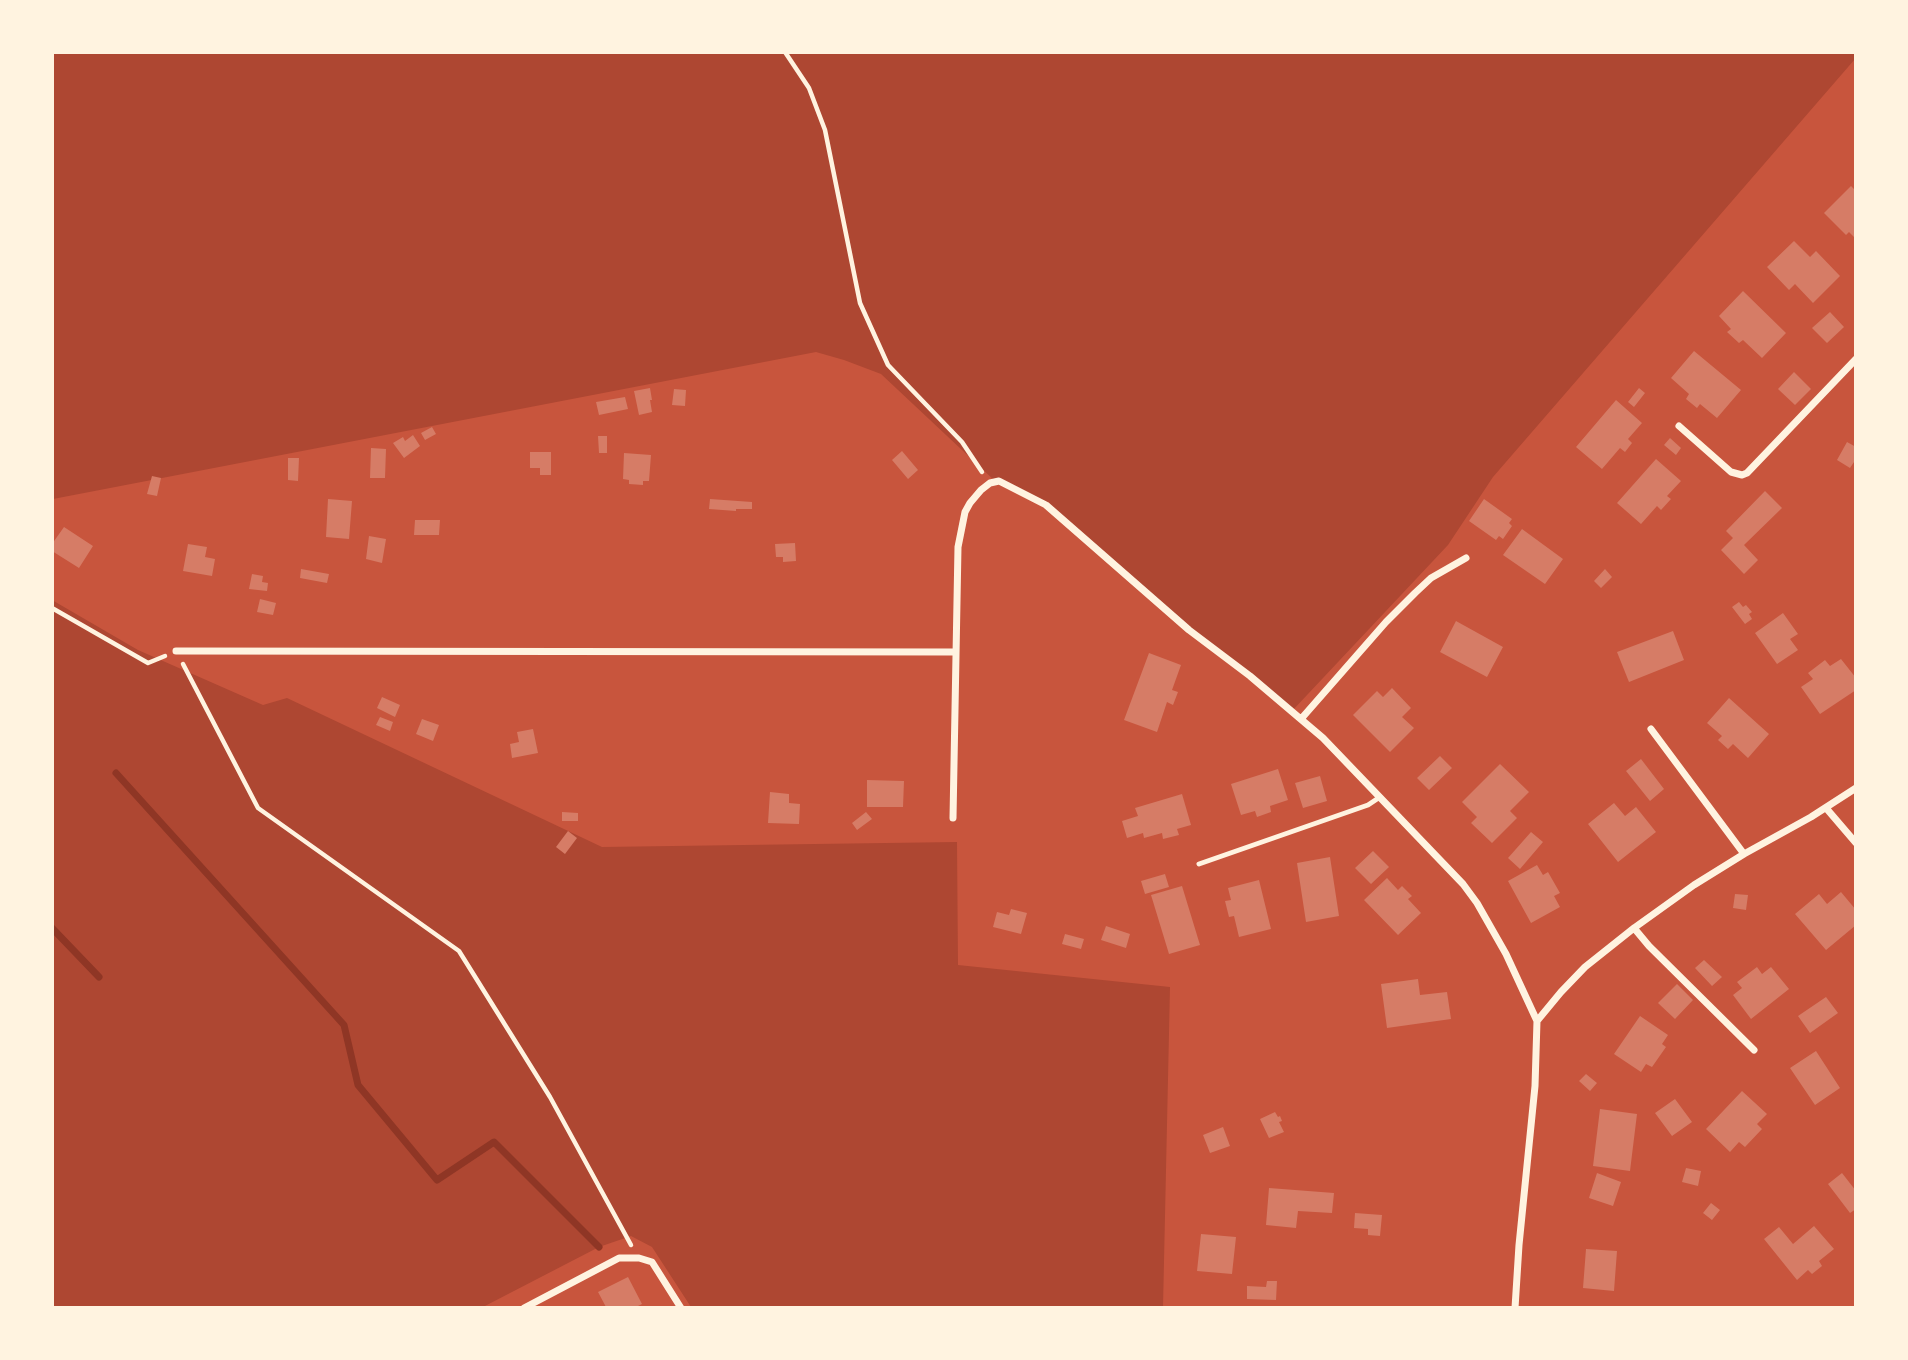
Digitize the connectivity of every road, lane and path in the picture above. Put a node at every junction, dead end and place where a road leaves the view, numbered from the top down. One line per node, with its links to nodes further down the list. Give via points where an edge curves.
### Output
1 (785, 52): 4 (path, via 809,88 825,130 860,303 888,365 962,442)
2 (1856, 359): 3 (street, via 1742,475 1731,471)
3 (1679, 426)
4 (990, 483): 8 (street, via 970,503 963,519); 9 (street, via 1005,483 1046,505 1189,631)
5 (1466, 558): 9 (street, via 1415,593)
6 (52, 608): 7 (path, via 148,663)
7 (176, 651): 8 (street); 21 (path, via 258,808 459,951 550,1097)
8 (955, 652): 14 (street)
9 (1301, 719): 12 (street)
10 (1651, 729): 16 (street)
11 (1856, 788): 13 (street)
12 (1380, 797): 17 (lane); 19 (street, via 1477,903)
13 (1826, 808): 15 (street); 16 (street)
14 (953, 818)
15 (1856, 843)
16 (1744, 853): 18 (street)
17 (1199, 864)
18 (1634, 928): 19 (street, via 1585,967); 20 (street)
19 (1538, 1021): 24 (street)
20 (1754, 1049)
21 (639, 1258): 22 (street, via 619,1258); 23 (street, via 652,1262)
22 (524, 1307)
23 (681, 1307)
24 (1515, 1307)

